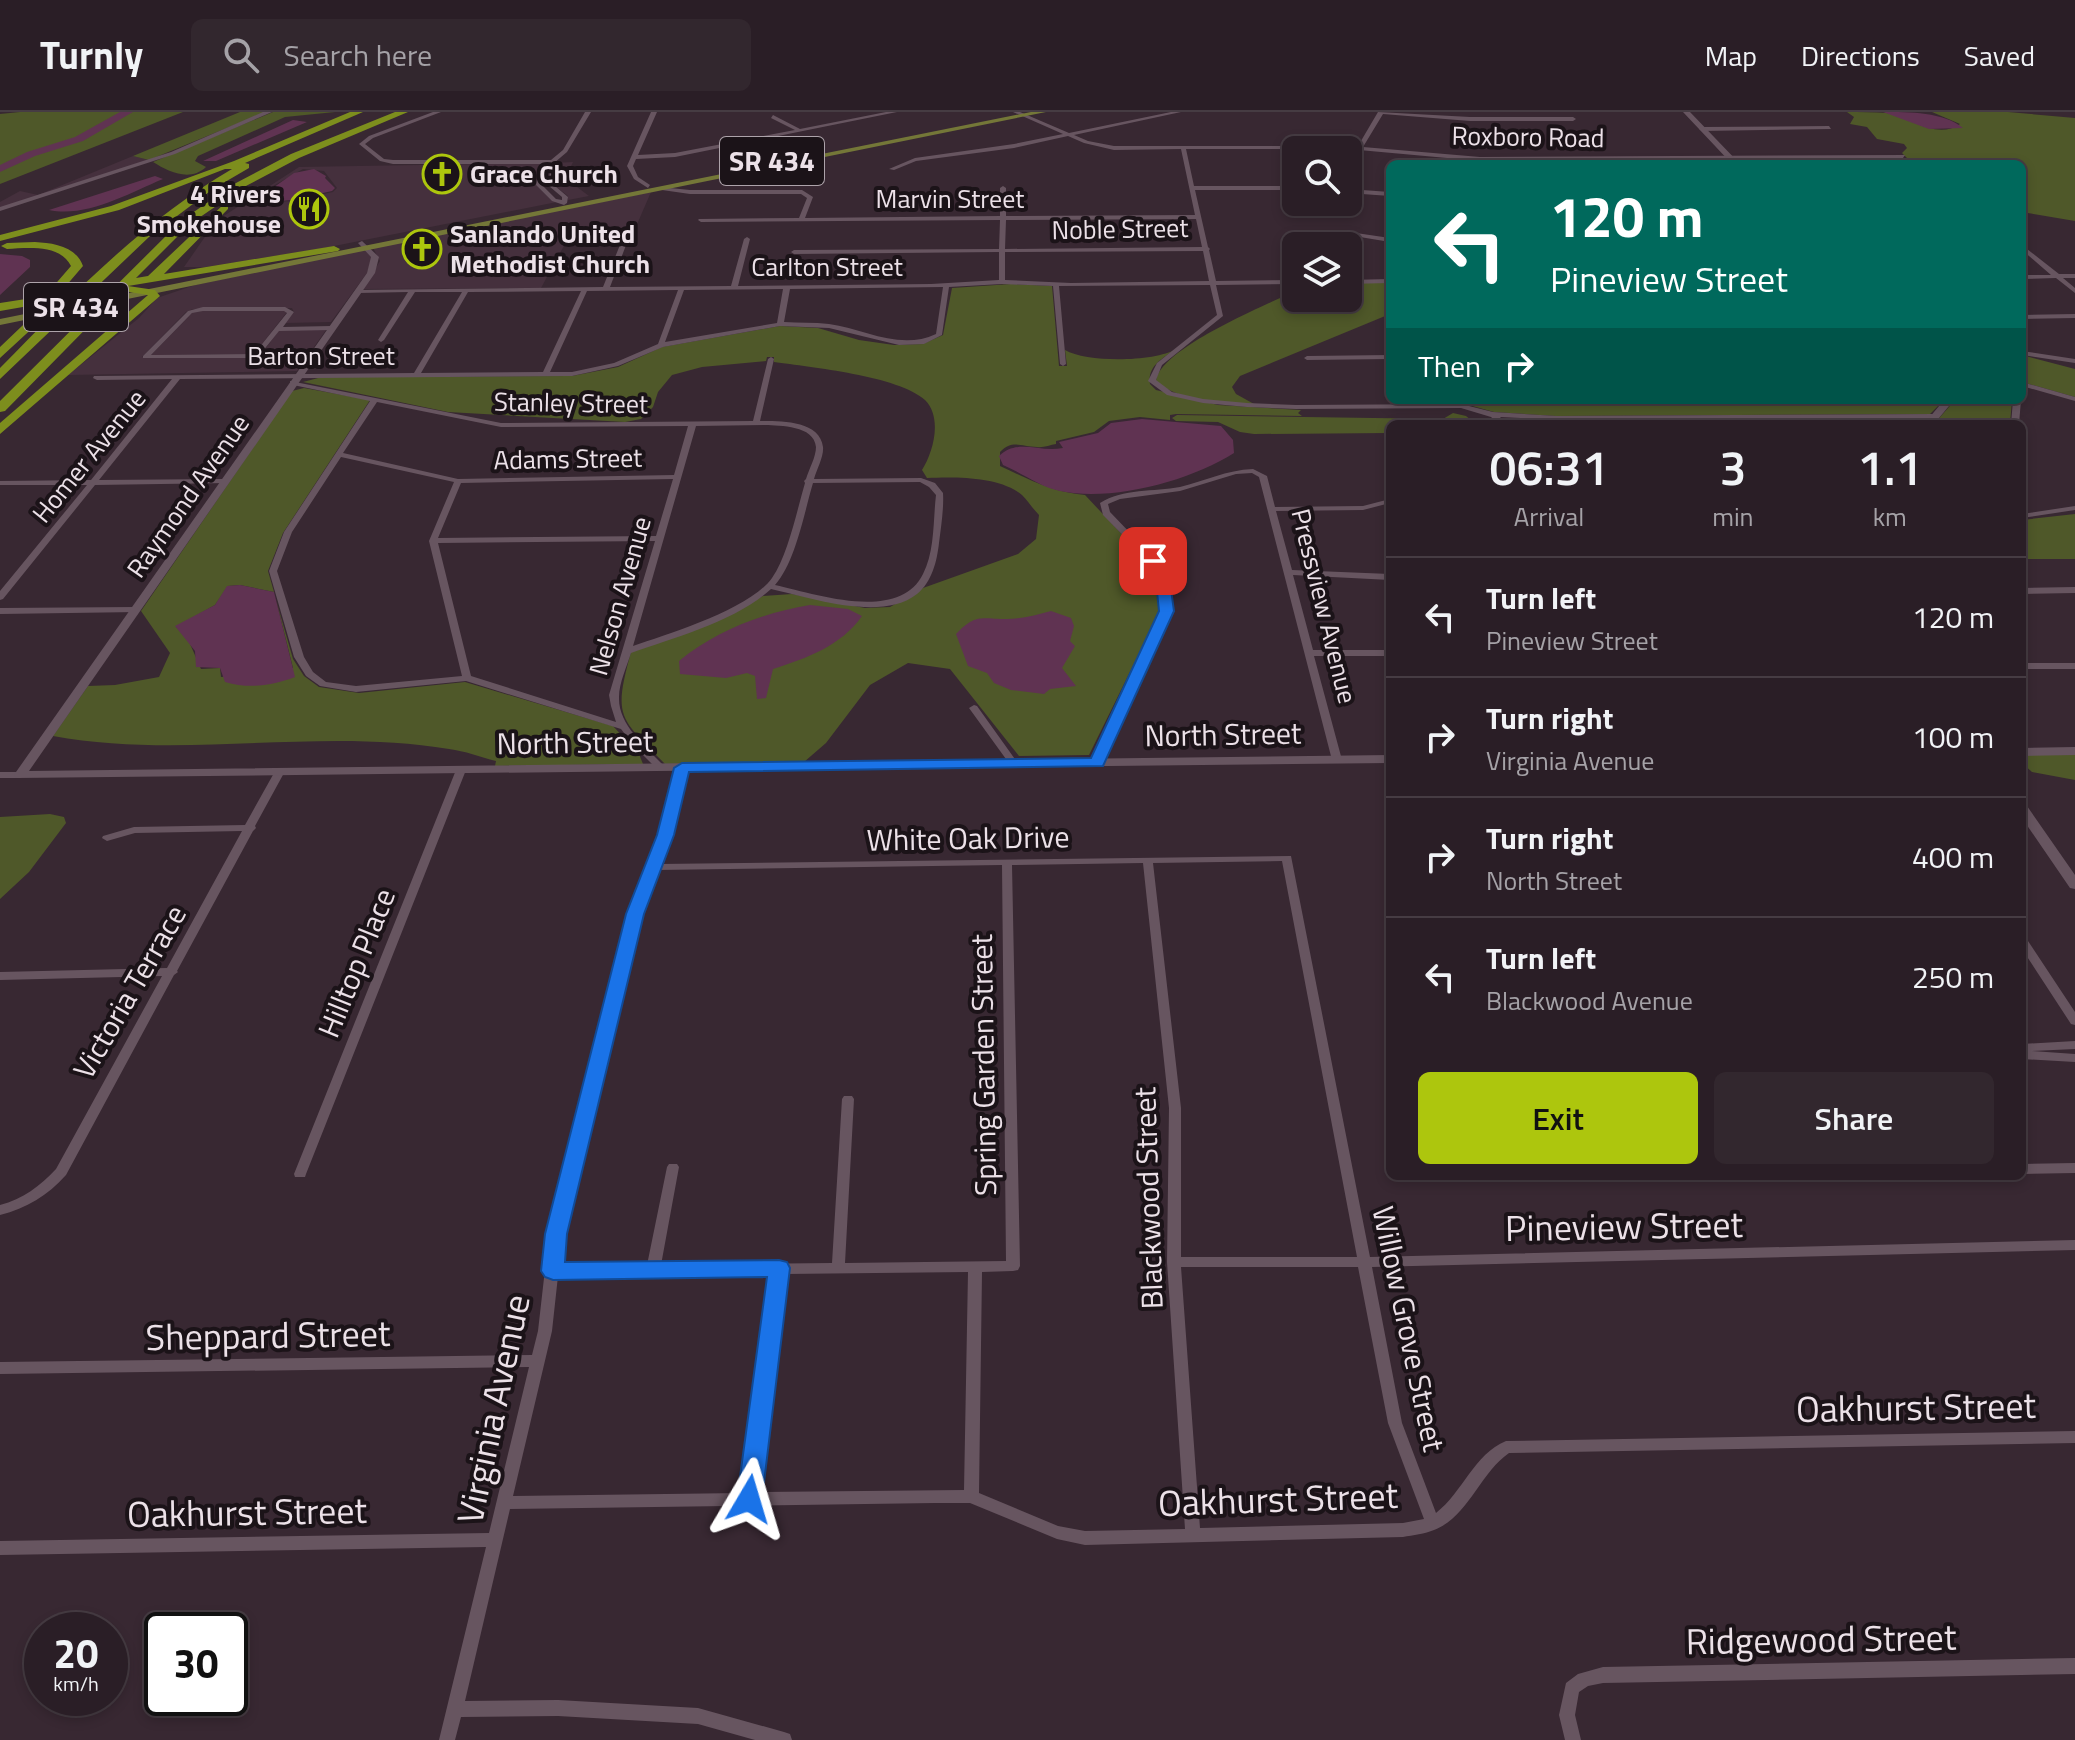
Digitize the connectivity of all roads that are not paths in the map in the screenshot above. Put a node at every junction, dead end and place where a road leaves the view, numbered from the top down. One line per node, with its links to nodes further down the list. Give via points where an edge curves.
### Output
1 (269, 112): 45 (street, via 173,153)
2 (358, 112): 27 (highway)
3 (387, 112): 112 (highway, via 301,146 225,184 176,217)
4 (403, 112): 15 (highway)
5 (438, 112): 35 (street, via 362,144 393,162)
6 (588, 112): 35 (street, via 562,155)
7 (654, 112): 29 (street)
8 (894, 112): 20 (street)
9 (1042, 112): 14 (main road, SR 434)
10 (1172, 112): 11 (street); 21 (street)
11 (1178, 112)
12 (1381, 112): 17 (street); 23 (street)
13 (1686, 112): 19 (street)
14 (1018, 113): 21 (street, Roxboro Road); 22 (main road, SR 434); 31 (main road, SR 434)
15 (376, 117): 62 (highway, via 261,180 220,210); 79 (highway, via 240,185 166,238); 105 (highway, via 273,153 189,199 150,227)
16 (773, 117): 20 (street)
17 (1573, 119)
18 (1829, 128): 19 (street)
19 (1702, 129): 30 (street)
20 (798, 130): 29 (street, via 675,155)
21 (1068, 135): 24 (street, Roxboro Road, via 1114,148); 36 (street, via 915,160)
22 (854, 144): 31 (main road, via 857,147); 37 (main road, SR 434)
23 (1362, 145)
24 (1183, 148): 25 (street, Roxboro Road); 40 (street)
25 (1282, 148)
26 (1362, 148): 32 (street, Roxboro Road)
27 (250, 156): 51 (highway, via 126,205); 85 (highway, via 154,212)
28 (1903, 156): 30 (street, Roxboro Road)
29 (634, 157): 37 (street, via 631,172)
30 (1730, 157): 33 (street, Roxboro Road); 34 (street)
31 (810, 159): 38 (main road, SR 434)
32 (1518, 160)
33 (1594, 160)
34 (1733, 160)
35 (551, 162): 44 (street, via 552,186); 44 (street, via 539,175 539,185)
36 (892, 169)
37 (648, 186): 44 (main road, SR 434)
38 (662, 188): 44 (main road, SR 434); 49 (street, via 807,193)
39 (1003, 188): 47 (street)
40 (1192, 188): 41 (street); 46 (street)
41 (1282, 188)
42 (1362, 192): 43 (street)
43 (1386, 194)
44 (566, 205): 55 (main road, SR 434); 55 (main road, SR 434)
45 (0, 209)
46 (1199, 217): 47 (street, Marvin Street); 58 (street)
47 (1002, 219): 49 (street, Marvin Street); 59 (street)
48 (701, 220): 49 (street, Marvin Street)
49 (801, 220)
50 (1362, 236): 53 (street)
51 (0, 238)
52 (747, 239): 75 (street)
53 (1386, 239)
54 (625, 240): 77 (street)
55 (365, 245): 57 (main road, SR 434); 73 (main road, SR 434, via 290,264); 83 (street, Raymond Avenue, via 376,261)
56 (0, 246): 85 (highway, via 39,246 72,255 77,266)
57 (334, 249): 63 (highway); 73 (main road, SR 434)
58 (1207, 249): 59 (street, Noble Street); 71 (street)
59 (1002, 250): 61 (street, Noble Street); 68 (street)
60 (2026, 250): 64 (street)
61 (794, 252)
62 (169, 261): 63 (highway, via 183,269); 73 (highway)
63 (206, 269): 73 (highway)
64 (2057, 276): 65 (street); 66 (street); 84 (street)
65 (2075, 276)
66 (2026, 277)
67 (1386, 281): 70 (street)
68 (1002, 282): 72 (street, Carlton Street); 74 (street, Carlton Street)
69 (1282, 282): 71 (street, Carlton Street)
70 (1362, 282)
71 (1215, 283): 72 (street, Carlton Street); 115 (street, via 1220,316 1159,364 1152,381 1158,388 1191,399 1244,405)
72 (1056, 285): 103 (street)
73 (148, 286): 79 (highway); 86 (highway); 126 (highway, via 154,296)
74 (946, 286): 76 (street, Carlton Street); 91 (street, Barton Street, via 939,335 924,342 899,343 829,326)
75 (734, 287): 76 (street, Carlton Street); 78 (street, Carlton Street)
76 (787, 287): 91 (street)
77 (606, 288): 78 (street, Carlton Street); 80 (street, Carlton Street)
78 (682, 288): 95 (street)
79 (125, 289): 87 (main road, SR 434); 90 (main road, SR 434); 118 (highway, via 99,307)
80 (585, 289): 82 (street, Carlton Street); 106 (street)
81 (413, 290): 82 (street, Carlton Street); 83 (street, Carlton Street); 94 (street)
82 (466, 290): 107 (street)
83 (358, 291): 93 (street, Raymond Avenue)
84 (2075, 291)
85 (58, 293): 96 (highway)
86 (0, 307)
87 (0, 315)
88 (2075, 316): 89 (street)
89 (2026, 317)
90 (0, 322)
91 (780, 324): 95 (street, Barton Street)
92 (278, 326): 92 (street, via 256,356 145,357 194,310 290,310); 93 (street)
93 (332, 326): 110 (street, Raymond Avenue)
94 (381, 340)
95 (661, 345): 106 (street, Barton Street, via 595,371)
96 (0, 354)
97 (2026, 354): 101 (street)
98 (1386, 357): 99 (street)
99 (1307, 358)
100 (771, 359): 125 (street)
101 (2054, 360): 102 (street); 104 (street)
102 (2075, 361)
103 (1063, 364)
104 (2075, 367)
105 (0, 375)
106 (545, 375): 107 (street, Barton Street)
107 (416, 376): 110 (street, Barton Street)
108 (178, 377): 109 (street, Barton Street); 110 (street, Barton Street); 132 (street, Homer Avenue)
109 (97, 378)
110 (296, 380): 113 (street, Stanley Street); 129 (street, Raymond Avenue)
111 (2026, 385): 114 (street)
112 (0, 392)
113 (375, 399): 124 (street, Stanley Street, via 501,425); 127 (street)
114 (2075, 399)
115 (1386, 404)
116 (1464, 404): 119 (street)
117 (1945, 404): 123 (street)
118 (0, 408)
119 (1494, 415): 120 (street); 121 (street)
120 (1499, 420)
121 (1596, 420)
122 (1738, 420): 123 (street)
123 (1931, 420)
124 (693, 423): 125 (street, Stanley Street); 128 (street, Nelson Avenue)
125 (756, 423): 131 (street, Stanley Street, via 814,433 820,450)
126 (0, 430)
127 (340, 455): 130 (street, Adams Street); 153 (street, via 288,532 273,571 299,657 309,674 337,687 413,686)
128 (678, 477): 130 (street, Adams Street); 138 (street, Nelson Avenue)
129 (225, 481): 132 (street); 146 (street, Raymond Avenue)
130 (458, 481): 139 (street)
131 (808, 481): 142 (street, via 784,561); 142 (street, via 921,480 932,485 940,495 928,572 908,595 877,606)
132 (95, 482): 133 (street); 145 (street, Homer Avenue)
133 (0, 483)
134 (1386, 502): 136 (street, via 1363,508)
135 (2075, 508): 137 (street)
136 (1272, 509): 140 (street, Pressview Avenue); 160 (street, Pressview Avenue, via 1263,476 1253,471 1104,503 1106,513 1153,561 1167,611)
137 (2026, 515)
138 (660, 538): 139 (street); 148 (street, Nelson Avenue)
139 (433, 541): 153 (street)
140 (1289, 572): 141 (street); 149 (street, Pressview Avenue)
141 (1386, 577)
142 (770, 586): 148 (street, via 717,616)
143 (2075, 590): 144 (street)
144 (2026, 591)
145 (0, 597)
146 (135, 610): 147 (street); 167 (street, Raymond Avenue)
147 (0, 611)
148 (627, 651): 155 (street, Nelson Avenue, via 614,695)
149 (1309, 653): 150 (street); 159 (street, Pressview Avenue)
150 (1386, 653)
151 (2026, 666): 152 (street)
152 (2075, 666)
153 (467, 678): 155 (street)
154 (974, 708): 161 (street)
155 (621, 726): 162 (street)
156 (2075, 751): 157 (street)
157 (2026, 752)
158 (1386, 759): 159 (street, North Street)
159 (1337, 760): 160 (street, North Street)
160 (1097, 763): 161 (street, North Street)
161 (1014, 764): 163 (street, North Street)
162 (661, 768): 163 (street, North Street); 164 (street, North Street)
163 (682, 768): 174 (street, Virginia Avenue)
164 (461, 770): 165 (street, North Street); 188 (street, Hilltop Place)
165 (279, 773): 167 (street, North Street); 169 (street, Victoria Terrace)
166 (0, 775): 167 (street, North Street)
167 (20, 775)
168 (2026, 815): 175 (street)
169 (251, 828): 170 (street, via 134,830); 177 (street, Victoria Terrace)
170 (107, 838)
171 (1287, 858): 172 (street, White Oak Drive); 192 (street, Willow Grove Street)
172 (1148, 861): 173 (street, White Oak Drive); 191 (street, Blackwood Street, via 1175,1108)
173 (1007, 863): 174 (street, White Oak Drive); 193 (street, Spring Garden Street, via 1013,1266)
174 (651, 867): 197 (street, Virginia Avenue, via 556,1234)
175 (2075, 885)
176 (2026, 946): 179 (street)
177 (172, 972): 178 (street); 189 (street, Victoria Terrace, via 61,1172 40,1193)
178 (0, 976)
179 (2075, 1021)
180 (2075, 1045): 181 (street)
181 (2026, 1048)
182 (2026, 1055): 183 (street)
183 (2075, 1058)
184 (848, 1099): 195 (street)
185 (673, 1167): 196 (street)
186 (2075, 1168): 187 (street)
187 (2026, 1169)
188 (300, 1174)
189 (0, 1210)
190 (2075, 1245): 192 (street, Pineview Street)
191 (1174, 1262): 192 (street, Pineview Street); 205 (street, Blackwood Street)
192 (1365, 1262): 204 (street, Willow Grove Street, via 1395,1423)
193 (975, 1267): 195 (street); 201 (street)
194 (779, 1268): 195 (street); 196 (street); 202 (street)
195 (838, 1268)
196 (653, 1270): 197 (street)
197 (553, 1271): 198 (street, Virginia Avenue)
198 (538, 1361): 199 (street, Sheppard Street); 203 (street, Virginia Avenue)
199 (0, 1368)
200 (2075, 1437): 204 (street, Oakhurst Street, via 1506,1447 1493,1454 1453,1509)
201 (971, 1497): 202 (street, Oakhurst Street); 205 (street, Oakhurst Street, via 1085,1538)
202 (749, 1499): 203 (street, Oakhurst Street)
203 (504, 1503): 206 (street, Virginia Avenue)
204 (1433, 1524): 205 (street, Oakhurst Street, via 1403,1530)
205 (1193, 1534)
206 (495, 1540): 207 (street, Oakhurst Street); 209 (street, Virginia Avenue)
207 (0, 1548)
208 (2075, 1666): 212 (street, Ridgewood Street, via 1603,1675 1572,1688 1567,1715)
209 (454, 1709): 210 (street, Virginia Avenue); 211 (street, via 698,1716)
210 (447, 1740)
211 (784, 1740)
212 (1573, 1740)

